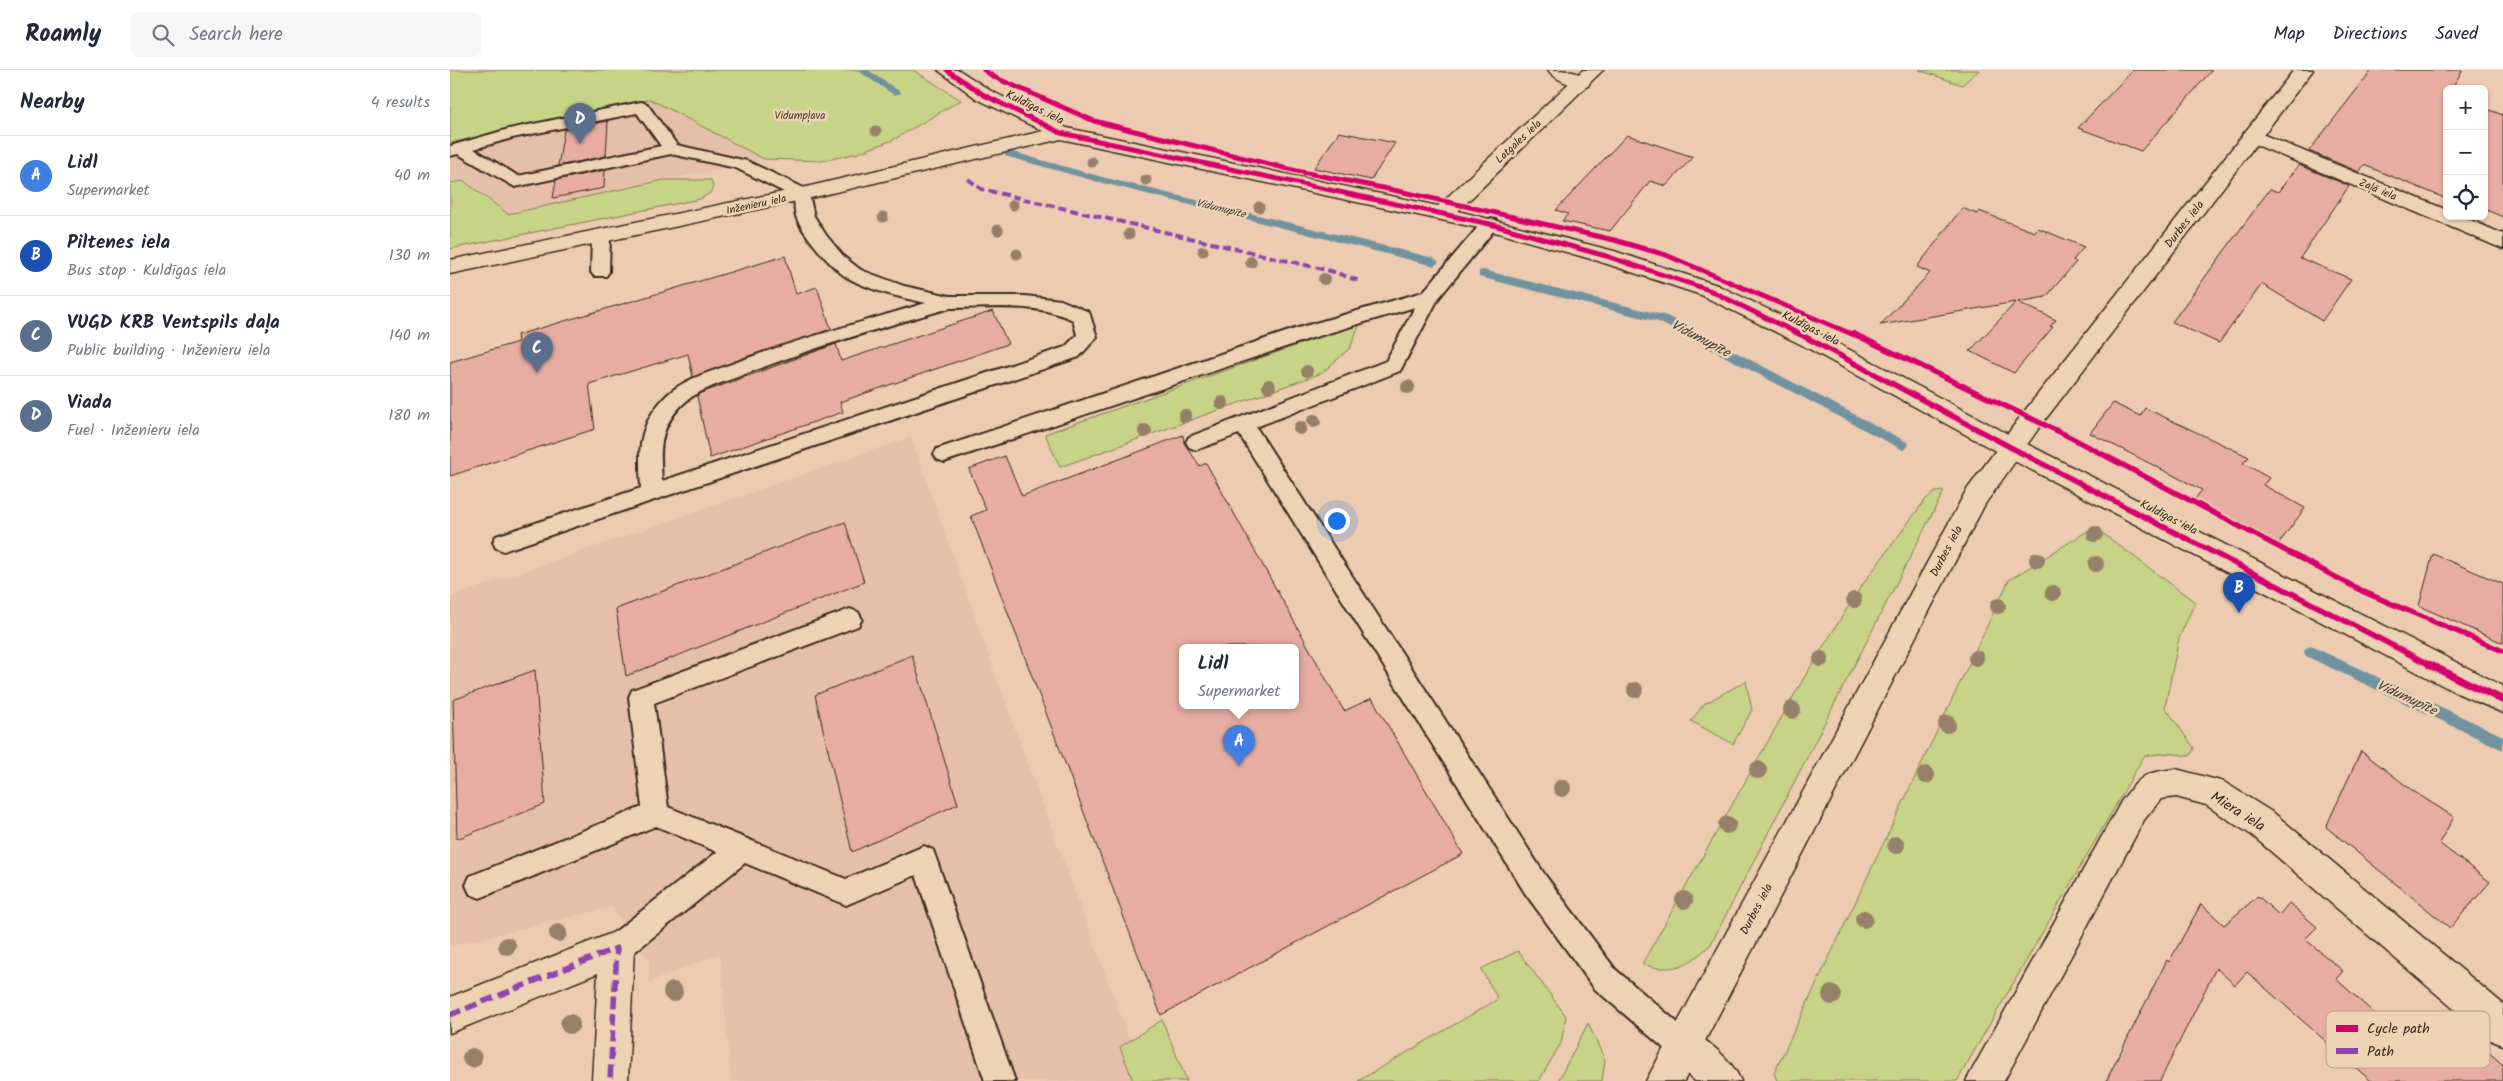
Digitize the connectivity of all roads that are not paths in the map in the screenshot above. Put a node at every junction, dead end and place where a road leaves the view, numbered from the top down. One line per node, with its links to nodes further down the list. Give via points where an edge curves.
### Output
1 (947, 70): 5 (street, Kuldīgas iela, via 984,95)
2 (1556, 70): 4 (street)
3 (2304, 70): 6 (street, Durbes iela)
4 (1587, 76): 10 (street, Latgales iela)
5 (1061, 133): 9 (street, Inženieru iela); 10 (street, Kuldīgas iela)
6 (2252, 136): 13 (street, Zaļā iela); 20 (street, Durbes iela)
7 (456, 150): 8 (lane, via 515,182); 8 (lane, via 509,134 640,107)
8 (671, 150): 9 (lane, via 741,164)
9 (802, 194): 12 (street, Inženieru iela); 17 (lane, via 806,216 820,239 838,261 855,274 900,291)
10 (1443, 213): 11 (street, Kuldīgas iela)
11 (1490, 224): 16 (lane); 20 (street, Kuldīgas iela, via 1606,256 1709,290 1810,339)
12 (601, 236): 14 (street, Inženieru iela); 15 (lane)
13 (2503, 242)
14 (450, 267)
15 (600, 272)
16 (1430, 296): 18 (lane, via 1393,366); 21 (lane, via 1305,333)
17 (950, 302): 22 (lane, via 774,355 689,388 672,402 655,427 649,447); 22 (lane, via 1025,302 1061,306 1082,316 1087,337 1072,352)
18 (1244, 424): 19 (lane); 34 (lane, via 1535,884 1605,979)
19 (1196, 442)
20 (2012, 448): 25 (street, Kuldīgas iela); 34 (street, Durbes iela, via 1974,498)
21 (944, 454)
22 (652, 492): 23 (lane)
23 (504, 542)
24 (850, 619): 26 (lane, via 641,697)
25 (2503, 700)
26 (656, 814): 27 (lane); 28 (lane)
27 (742, 849): 29 (lane); 36 (lane, via 846,892 924,859)
28 (480, 885)
29 (617, 948): 31 (street); 35 (street)
30 (2483, 1011): 39 (street, Miera iela, via 2264,825 2213,792 2176,783 2152,786 2133,810)
31 (450, 1014)
32 (2490, 1017): 33 (street, Miera iela)
33 (2503, 1028)
34 (1683, 1046): 37 (street, Durbes iela); 38 (street)
35 (610, 1081)
36 (1000, 1081)
37 (1664, 1081)
38 (1723, 1081)
39 (1984, 1081)

